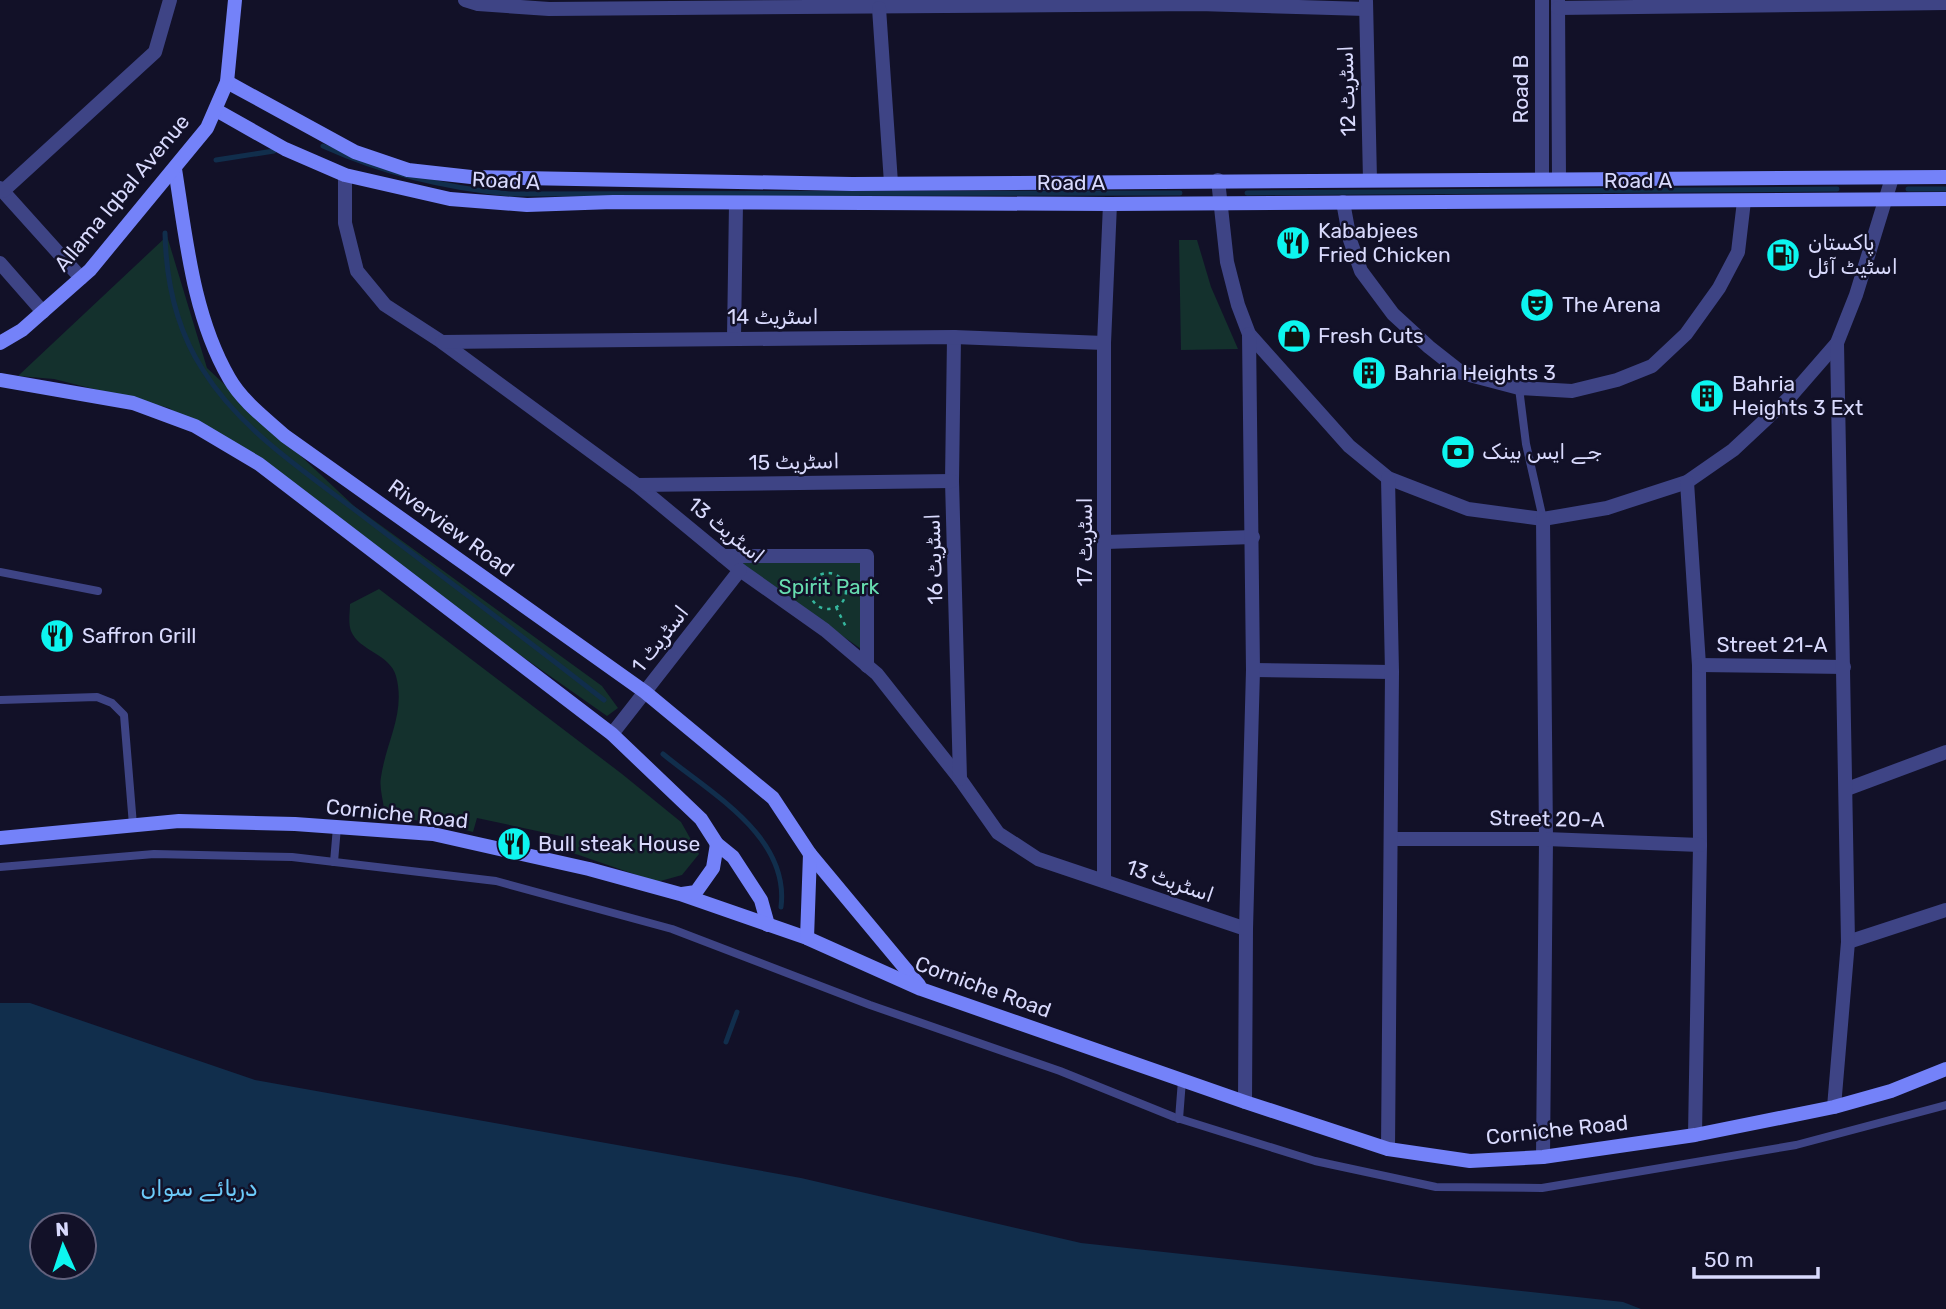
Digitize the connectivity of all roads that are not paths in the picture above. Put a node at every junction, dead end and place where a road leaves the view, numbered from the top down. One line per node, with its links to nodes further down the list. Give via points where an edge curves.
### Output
1 (170, 0): 23 (street, via 155,52)
2 (235, 0): 12 (street, Allama Iqbal Avenue)
3 (465, 0): 11 (street, via 549,9)
4 (1542, 0): 17 (street, Road B)
5 (1199, 2): 7 (street); 10 (street)
6 (1715, 2): 8 (street); 9 (street)
7 (1037, 3): 11 (street)
8 (1946, 3)
9 (1558, 4): 18 (street, Road B)
10 (1366, 5): 21 (street, اسٹریٹ 12)
11 (879, 8): 22 (street)
12 (227, 82): 13 (street, Allama Iqbal Avenue); 22 (street, Road A, via 355,152 408,170 549,180)
13 (216, 110): 14 (street, Allama Iqbal Avenue); 15 (street, Road A, via 285,149)
14 (175, 169): 32 (street, Allama Iqbal Avenue); 59 (street, Riverview Road, via 188,251 211,338 229,379 252,408)
15 (345, 175): 29 (street, Road A, via 450,199 527,205); 37 (street, اسٹریٹ 13, via 345,223 356,271 385,305)
16 (1946, 177): 19 (street, Road A)
17 (1542, 178): 18 (street, Road A); 21 (street, Road A)
18 (1559, 178): 19 (street, Road A)
19 (1892, 178): 24 (street)
20 (1218, 180): 21 (street, Road A); 22 (street, Road A); 27 (street)
21 (1370, 180)
22 (891, 183)
23 (1, 190): 32 (street)
24 (1886, 198): 25 (street, Road A); 26 (street, Road A); 40 (street)
25 (1946, 199)
26 (1744, 201): 28 (street, Road A); 42 (street, via 1738,252 1719,288 1686,334 1652,366 1572,391)
27 (1223, 202): 28 (street, Road A); 30 (street, Road A); 34 (street, via 1227,262)
28 (1343, 202): 42 (street, via 1361,271 1393,314 1462,373)
29 (736, 203): 30 (street, Road A); 36 (street)
30 (1110, 204): 39 (street, اسٹریٹ 17)
31 (0, 263): 33 (street)
32 (81, 278): 33 (street, Allama Iqbal Avenue)
33 (43, 312): 38 (street, Allama Iqbal Avenue)
34 (1249, 334): 43 (street, via 1349,446); 48 (street)
35 (954, 337): 36 (street, اسٹریٹ 14); 39 (street, اسٹریٹ 14); 44 (street, اسٹریٹ 16)
36 (734, 338): 37 (street, اسٹریٹ 14)
37 (442, 342): 46 (street, اسٹریٹ 13)
38 (0, 343)
39 (1104, 343): 49 (street, اسٹریٹ 17)
40 (1837, 343): 45 (street, via 1790,397 1733,450); 56 (street)
41 (0, 380): 61 (street, via 133,403 195,426 259,464)
42 (1519, 388): 47 (lane)
43 (1388, 478): 47 (street, via 1468,509); 58 (street)
44 (953, 481): 46 (street, اسٹریٹ 15); 63 (street, اسٹریٹ 16)
45 (1687, 482): 47 (street, via 1607,508); 54 (street)
46 (637, 485): 50 (street, اسٹریٹ 13)
47 (1543, 519): 69 (street)
48 (1254, 537): 49 (street); 57 (street)
49 (1106, 542): 75 (street, اسٹریٹ 17)
50 (723, 556): 51 (street, اسٹریٹ 13); 55 (street, via 867,556)
51 (740, 570): 55 (street, اسٹریٹ 13); 59 (street, اسٹریٹ 1)
52 (0, 572): 53 (lane)
53 (98, 591)
54 (1699, 665): 56 (street, Street 21-A); 71 (street)
55 (867, 666): 63 (street, اسٹریٹ 13)
56 (1844, 667): 64 (street)
57 (1253, 670): 58 (street); 79 (street)
58 (1392, 672): 68 (street)
59 (645, 692): 61 (street, اسٹریٹ 1); 72 (street, Riverview Road, via 773,798)
60 (0, 700): 65 (lane, via 97,697 112,703 124,715)
61 (612, 734): 70 (street, via 701,819)
62 (1946, 751): 64 (street)
63 (960, 779): 75 (street, اسٹریٹ 13, via 998,833 1038,859)
64 (1847, 789): 81 (street)
65 (133, 825): 66 (street, Corniche Road, via 179,821); 67 (street, Corniche Road)
66 (337, 827): 73 (lane); 76 (street, Corniche Road, via 433,834)
67 (0, 838)
68 (1392, 839): 69 (street, Street 20-A); 90 (street)
69 (1546, 839): 71 (street, Street 20-A); 91 (street)
70 (717, 844): 76 (street, via 713,868 702,884 696,892); 78 (street, via 733,857 761,900)
71 (1700, 845): 89 (street)
72 (810, 854): 80 (street); 82 (street, Riverview Road)
73 (334, 862): 74 (lane, via 154,854); 88 (lane, via 496,881 672,929)
74 (0, 867)
75 (1104, 881): 79 (street, اسٹریٹ 13)
76 (680, 894): 78 (street, Corniche Road)
77 (1946, 910): 81 (street)
78 (768, 925): 80 (street, Corniche Road)
79 (1245, 929): 85 (street)
80 (807, 938): 82 (street, Corniche Road)
81 (1848, 942): 87 (street)
82 (921, 989): 84 (street, Corniche Road)
83 (1946, 1069): 87 (street, Corniche Road)
84 (1182, 1080): 85 (street, Corniche Road); 88 (lane)
85 (1245, 1102): 90 (street, Corniche Road)
86 (1946, 1105): 88 (lane, via 1796,1145 1542,1188 1436,1188 1315,1161)
87 (1834, 1107): 89 (street, Corniche Road)
88 (1179, 1119)
89 (1695, 1135): 91 (street, Corniche Road)
90 (1388, 1149): 91 (street, Corniche Road, via 1470,1161)
91 (1543, 1157)

